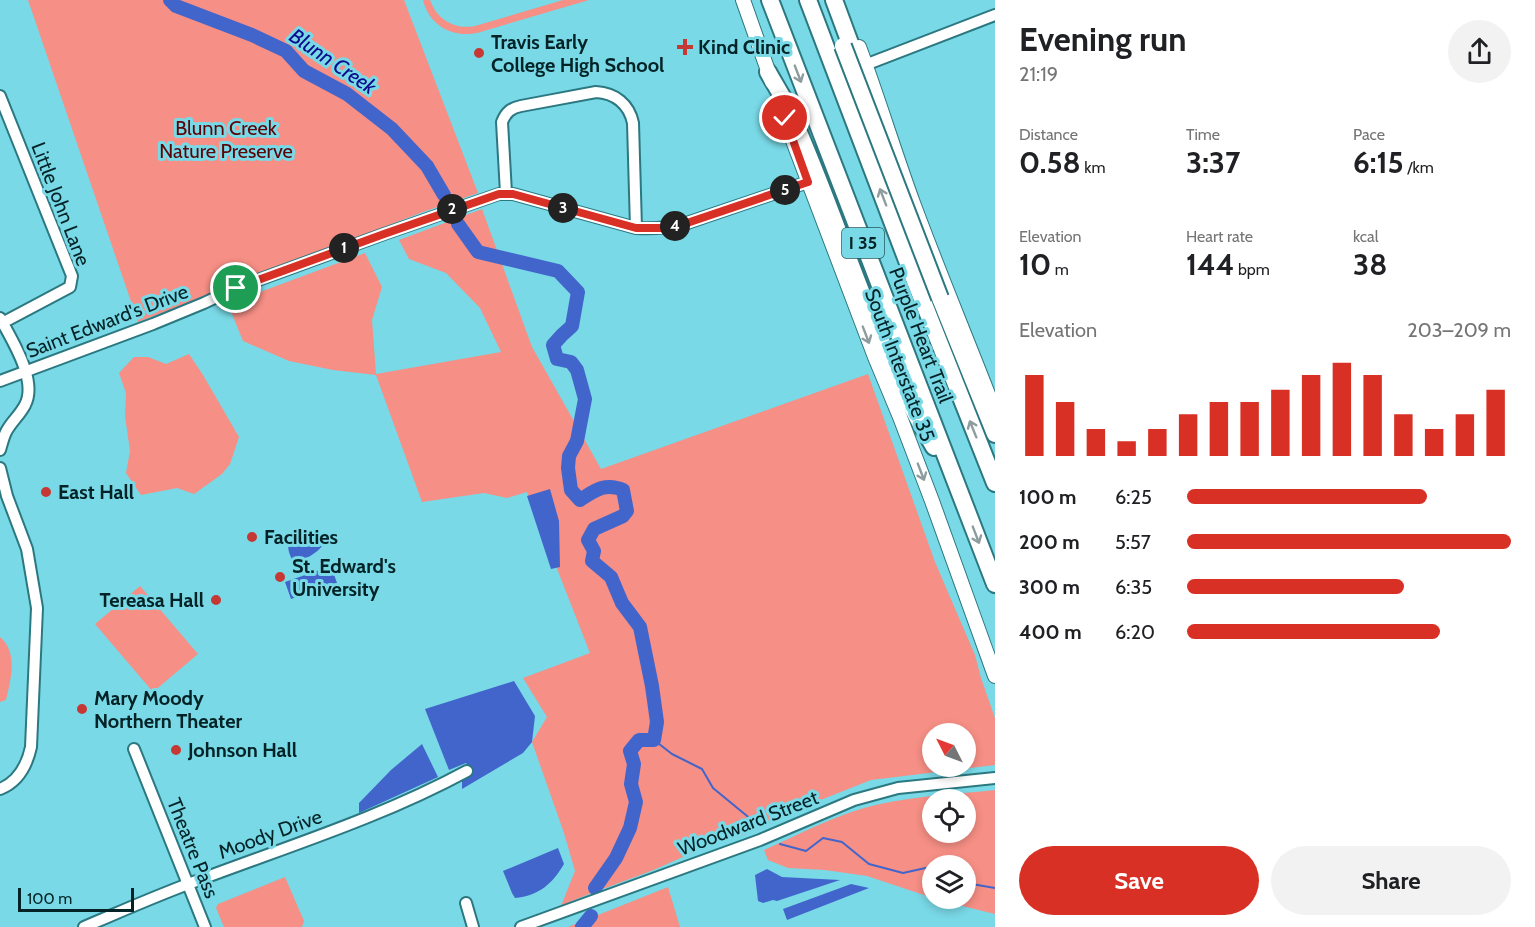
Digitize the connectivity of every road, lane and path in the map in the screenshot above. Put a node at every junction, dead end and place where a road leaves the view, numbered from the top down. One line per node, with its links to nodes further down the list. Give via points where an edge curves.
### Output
1 (743, 0): 9 (main road, South Interstate 35)
2 (770, 0): 23 (highway, Purple Heart Trail / I 35, one-way to 23)
3 (808, 0): 14 (highway, Purple Heart Trail / I 35, one-way to 3)
4 (825, 0): 19 (highway, bridge)
5 (834, 0): 14 (highway, via 885,142 908,232)
6 (841, 0): 8 (main road)
7 (995, 15): 8 (street)
8 (866, 65): 18 (main road, via 897,159)
9 (768, 72): 11 (main road, South Interstate 35); 23 (highway, via 815,169 890,362 922,428)
10 (0, 96): 15 (street, Little John Lane, via 72,276 70,287)
11 (808, 182): 13 (street, via 684,224); 25 (main road, South Interstate 35, one-way to 25, via 932,501)
12 (506, 193): 13 (street); 13 (street, via 502,122 507,112 521,106 605,93 626,105 632,115); 16 (street, Saint Edward's Drive, via 262,278)
13 (636, 228)
14 (911, 271): 22 (highway, Purple Heart Trail / I 35, one-way to 14)
15 (1, 320): 16 (street)
16 (27, 371): 17 (street, Saint Edward's Drive); 20 (street, via 27,400 6,432)
17 (0, 381)
18 (995, 412)
19 (995, 434)
20 (0, 450)
21 (0, 468): 29 (street, via 27,549 37,608 31,747 20,773)
22 (995, 483)
23 (957, 485): 24 (highway, Purple Heart Trail / I 35, one-way to 24)
24 (995, 584)
25 (995, 676)
26 (134, 749): 30 (street, Theatre Pass)
27 (467, 771): 30 (street, Moody Drive, via 403,803)
28 (995, 778): 35 (street, Woodward Street, via 897,788 854,800 760,840)
29 (0, 789)
30 (188, 884): 32 (street, Moody Drive); 33 (street, Theatre Pass)
31 (466, 903): 34 (street)
32 (84, 927)
33 (205, 927)
34 (473, 927)
35 (520, 927)

